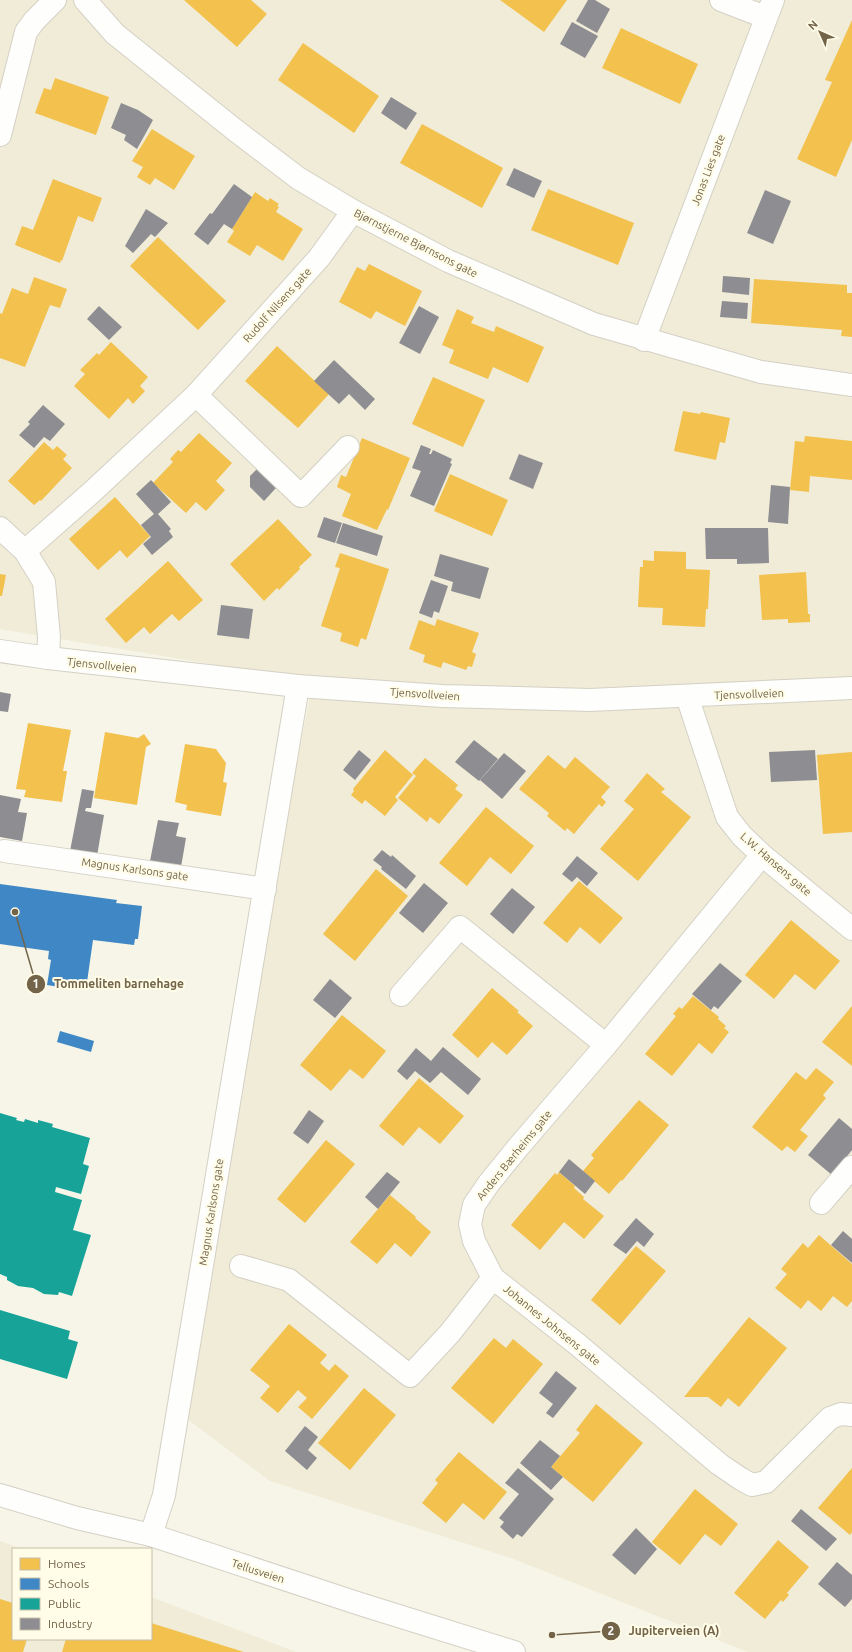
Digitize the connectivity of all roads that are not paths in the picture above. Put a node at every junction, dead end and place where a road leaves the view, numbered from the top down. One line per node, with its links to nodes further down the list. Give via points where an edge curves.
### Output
1 (56, 0): 5 (street, via 26,32)
2 (85, 0): 6 (street, Bjørnstjerne Bjørnsons gate, via 115,34 235,130 298,178)
3 (721, 0): 4 (street)
4 (769, 8): 7 (street, Jonas Lies gate)
5 (0, 135)
6 (353, 211): 7 (street, Bjørnstjerne Bjørnsons gate, via 448,261 594,324); 9 (street, Rudolf Nilsens gate, via 319,258)
7 (644, 340): 8 (street, Bjørnstjerne Bjørnsons gate, via 761,372)
8 (852, 386)
9 (196, 395): 10 (street, via 301,496); 12 (street, Rudolf Nilsens gate)
10 (348, 447)
11 (0, 528): 12 (street)
12 (25, 551): 14 (street, via 44,582 49,638)
13 (0, 651): 14 (street, Tjensvollveien)
14 (48, 658): 15 (street, Tjensvollveien)
15 (298, 686): 17 (street, Tjensvollveien, via 442,696 590,700); 20 (street, Magnus Karlsons gate)
16 (852, 688): 17 (street, Tjensvollveien)
17 (687, 696): 19 (street, L.W. Hansens gate, via 727,817 742,836)
18 (4, 851): 20 (street, Magnus Karlsons gate)
19 (762, 854): 21 (street, L.W. Hansens gate); 23 (street, Anders Bærheims gate)
20 (265, 889): 30 (street, Magnus Karlsons gate, via 164,1495)
21 (852, 929)
22 (401, 995): 23 (street, via 460,926)
23 (606, 1045): 27 (street, Anders Bærheims gate, via 516,1150 474,1205 470,1224 474,1241)
24 (852, 1167): 25 (street)
25 (821, 1203)
26 (241, 1266): 27 (street, Johannes Johnsens gate, via 289,1280 410,1376 450,1333)
27 (493, 1278): 28 (street, Johannes Johnsens gate, via 577,1344 714,1460 752,1485 766,1482 830,1418)
28 (852, 1414)
29 (0, 1495): 30 (street, Tellusveien, via 77,1518)
30 (151, 1535): 31 (street, Tellusveien)
31 (514, 1652)

